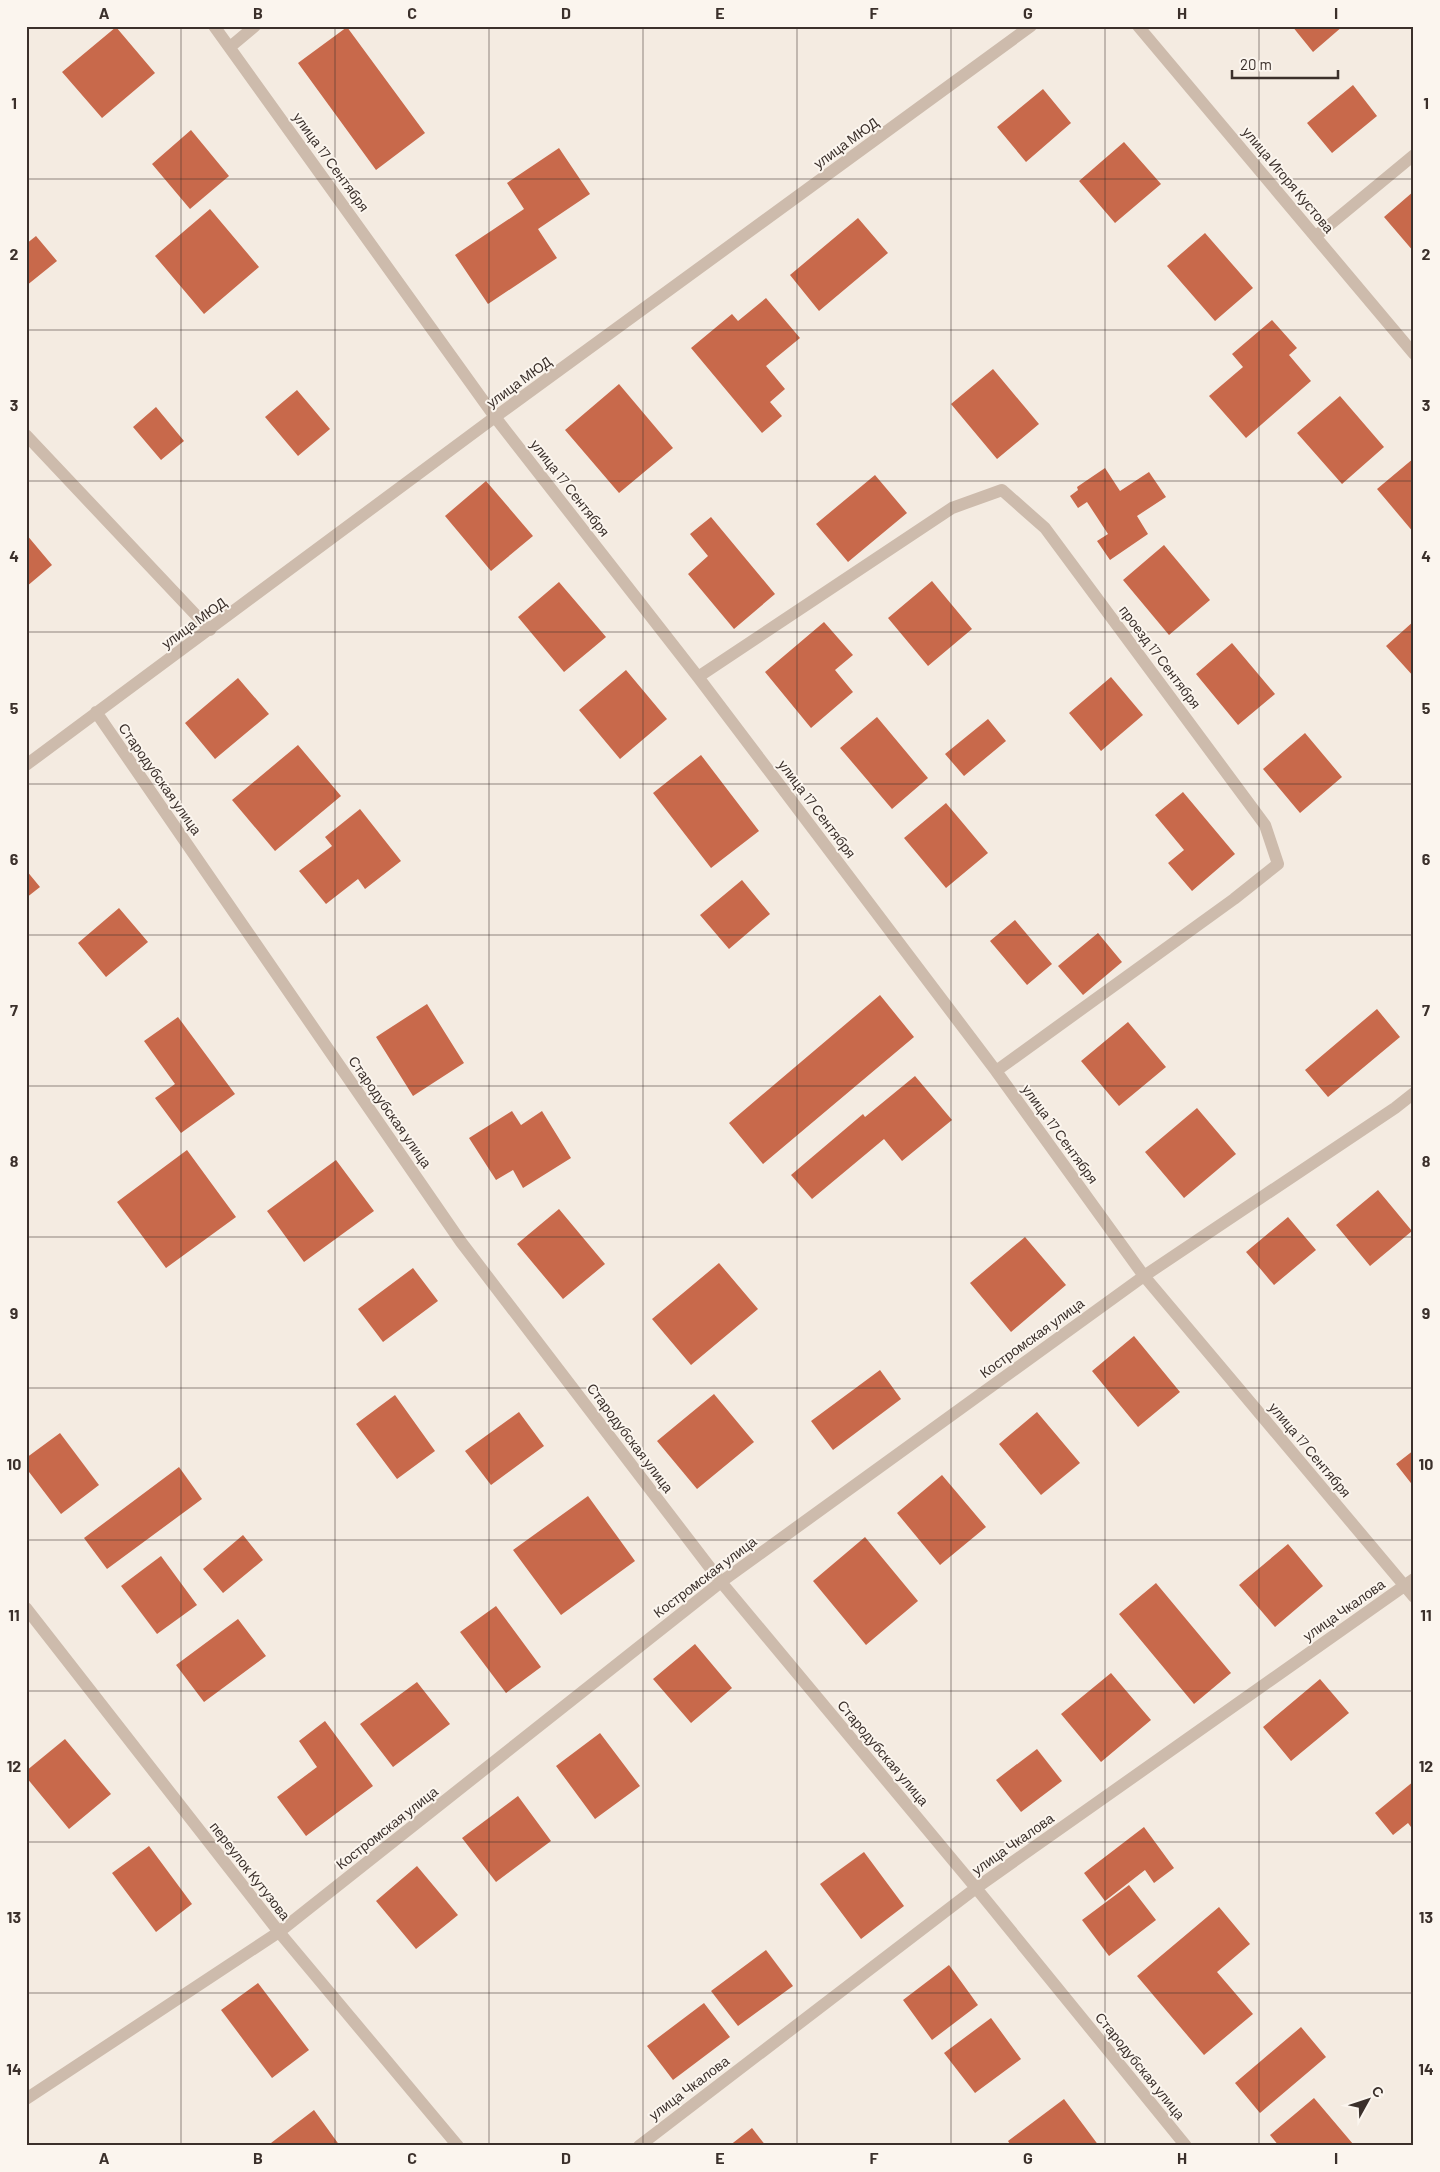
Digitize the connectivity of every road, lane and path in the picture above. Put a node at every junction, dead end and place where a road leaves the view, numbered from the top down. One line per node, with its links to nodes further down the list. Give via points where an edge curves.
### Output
1 (214, 26): 5 (street, улица 17 Сентября)
2 (255, 26): 5 (street)
3 (1032, 26): 9 (street, улица МЮД)
4 (1138, 26): 7 (street, улица Игоря Кустова)
5 (230, 47): 9 (street, улица 17 Сентября)
6 (1414, 155): 7 (street)
7 (1316, 236): 8 (street, улица Игоря Кустова)
8 (1414, 354)
9 (495, 417): 11 (street, улица МЮД); 12 (street, улица 17 Сентября)
10 (26, 435): 11 (street)
11 (210, 630): 13 (street, улица МЮД)
12 (698, 677): 15 (street, улица 17 Сентября); 15 (street, проезд 17 Сентября, via 952,508 1002,490 1045,528 1266,825 1278,864)
13 (96, 712): 14 (street, улица МЮД); 18 (street, Стародубская улица, via 461,1242)
14 (26, 765)
15 (996, 1071): 17 (street, улица 17 Сентября)
16 (1414, 1093): 17 (street, Костромская улица)
17 (1144, 1276): 18 (street, Костромская улица); 19 (street, улица 17 Сентября)
18 (721, 1582): 22 (street, Стародубская улица); 23 (street, Костромская улица)
19 (1409, 1582): 20 (street, улица 17 Сентября); 22 (street, улица Чкалова)
20 (1414, 1597)
21 (26, 1608): 23 (street, переулок Кутузова)
22 (976, 1888): 26 (street, улица Чкалова); 27 (street, Стародубская улица)
23 (279, 1932): 24 (street, Костромская улица); 25 (street, переулок Кутузова)
24 (26, 2099)
25 (458, 2146)
26 (638, 2146)
27 (1186, 2146)

